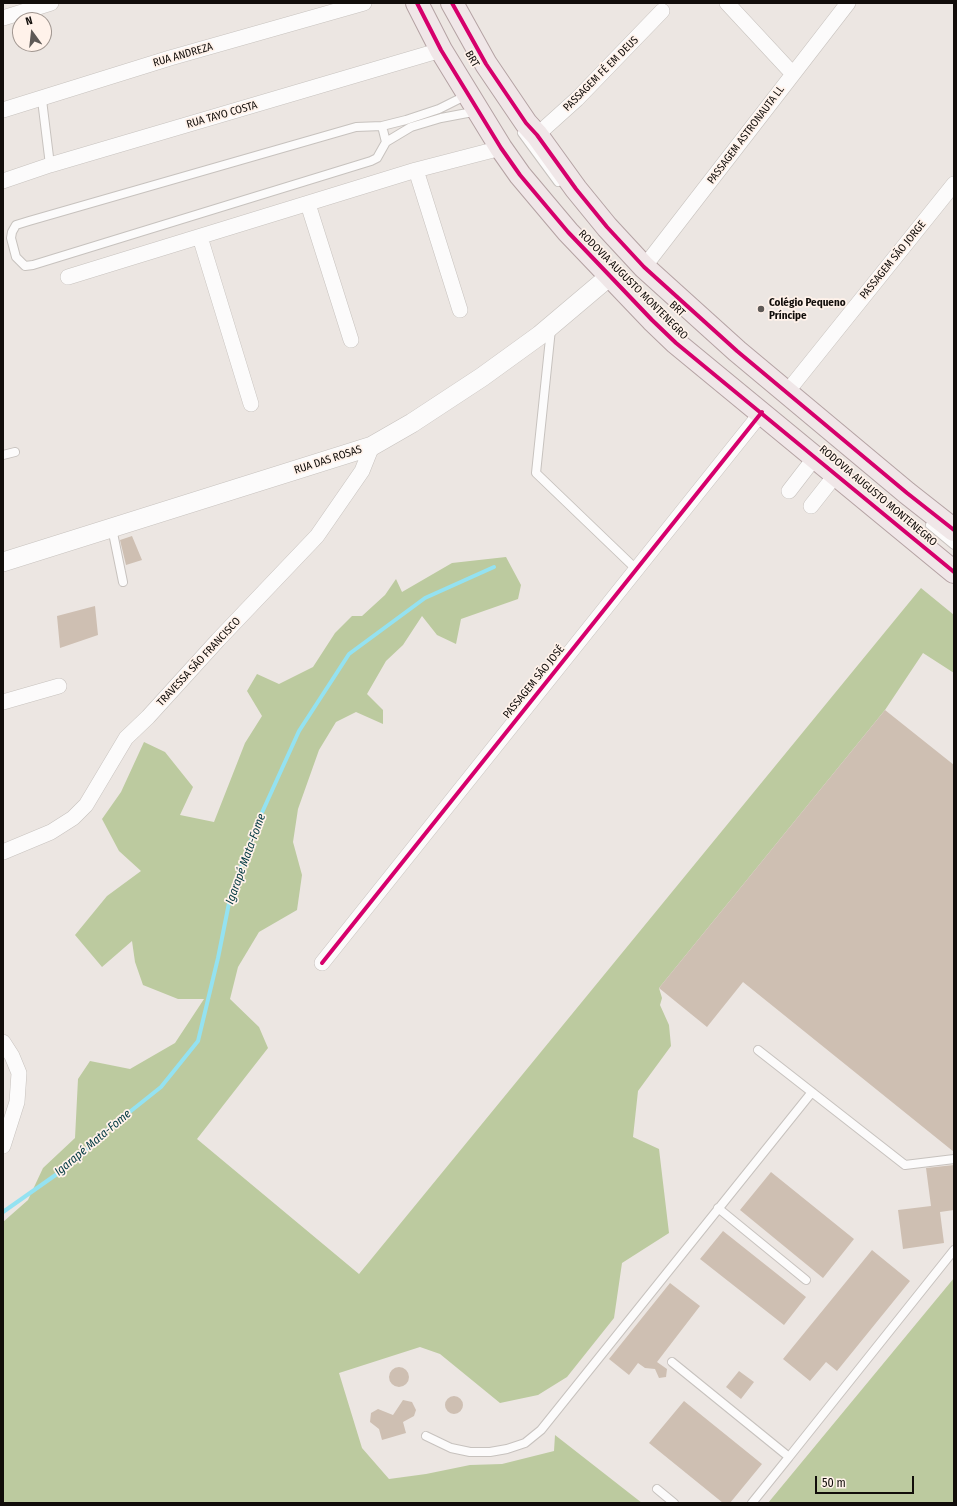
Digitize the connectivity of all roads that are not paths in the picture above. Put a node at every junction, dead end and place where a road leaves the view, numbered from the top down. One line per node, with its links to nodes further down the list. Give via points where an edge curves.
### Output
1 (51, 3): 8 (street)
2 (364, 3): 11 (street, RUA ANDREZA, via 170,58)
3 (417, 3): 9 (main road, RODOVIA AUGUSTO MONTENEGRO)
4 (452, 3): 16 (main road, RODOVIA AUGUSTO MONTENEGRO, via 490,71)
5 (727, 3): 10 (street)
6 (848, 3): 10 (street, PASSAGEM ASTRONAUTA LL)
7 (662, 11): 16 (street, PASSAGEM FÉ EM DEUS, via 577,99)
8 (3, 18)
9 (441, 50): 12 (main road, RODOVIA AUGUSTO MONTENEGRO); 19 (street, RUA TAYO COSTA)
10 (792, 74): 26 (street, PASSAGEM ASTRONAUTA LL)
11 (42, 100): 13 (street, RUA ANDREZA); 19 (lane)
12 (473, 103): 15 (lane, via 439,109); 17 (lane, via 441,118 411,127); 18 (main road, RODOVIA AUGUSTO MONTENEGRO)
13 (3, 110)
14 (516, 124): 23 (lane)
15 (382, 126): 17 (lane); 17 (lane, via 356,127 29,220 16,225 12,232 16,257 25,266 33,265 372,161)
16 (537, 135): 26 (main road, RODOVIA AUGUSTO MONTENEGRO)
17 (386, 142)
18 (501, 148): 20 (street); 27 (main road, RODOVIA AUGUSTO MONTENEGRO, via 568,232)
19 (50, 165): 21 (street, RUA TAYO COSTA)
20 (416, 170): 24 (street); 30 (street)
21 (3, 181)
22 (954, 184): 35 (street, PASSAGEM SÃO JORGE)
23 (563, 188)
24 (308, 204): 25 (street); 32 (street)
25 (200, 237): 28 (street); 36 (street)
26 (638, 267): 29 (lane, BRT); 35 (main road, RODOVIA AUGUSTO MONTENEGRO)
27 (610, 275): 31 (street, RUA DAS ROSAS); 37 (main road, RODOVIA AUGUSTO MONTENEGRO, via 676,342)
28 (68, 277)
29 (666, 299)
30 (460, 310)
31 (551, 325): 38 (street, RUA DAS ROSAS, via 482,377 418,420); 50 (lane, via 536,473)
32 (351, 340)
33 (727, 354): 34 (lane)
34 (755, 378)
35 (787, 392): 47 (main road, RODOVIA AUGUSTO MONTENEGRO)
36 (251, 404)
37 (762, 412): 41 (main road, RODOVIA AUGUSTO MONTENEGRO); 50 (street, PASSAGEM SÃO JOSÉ)
38 (372, 446): 46 (street, RUA DAS ROSAS); 55 (street, TRAVESSA SÃO FRANCISCO, via 362,471 317,536 126,738 86,805 73,818 51,832)
39 (15, 452): 40 (lane)
40 (3, 455)
41 (816, 456): 42 (main road, RODOVIA AUGUSTO MONTENEGRO); 43 (street)
42 (837, 473): 44 (street); 51 (main road, RODOVIA AUGUSTO MONTENEGRO)
43 (789, 491)
44 (811, 506)
45 (921, 517): 48 (lane)
46 (112, 528): 49 (street, RUA DAS ROSAS); 52 (lane)
47 (954, 530)
48 (954, 545)
49 (3, 562)
50 (636, 569): 56 (street, PASSAGEM SÃO JOSÉ)
51 (954, 572)
52 (123, 582)
53 (59, 686): 54 (street)
54 (3, 702)
55 (3, 852)
56 (322, 963)
57 (3, 1042): 60 (street, via 19,1073 17,1102)
58 (758, 1050): 59 (lane)
59 (812, 1092): 61 (lane, via 905,1165); 62 (lane)
60 (3, 1146)
61 (954, 1159)
62 (718, 1208): 64 (lane); 66 (lane, via 541,1430 525,1443 501,1450 470,1452 451,1448)
63 (954, 1250): 67 (lane)
64 (806, 1280)
65 (672, 1362): 67 (lane)
66 (426, 1436)
67 (788, 1457): 70 (lane)
68 (657, 1489): 69 (lane)
69 (674, 1503)
70 (752, 1503)

